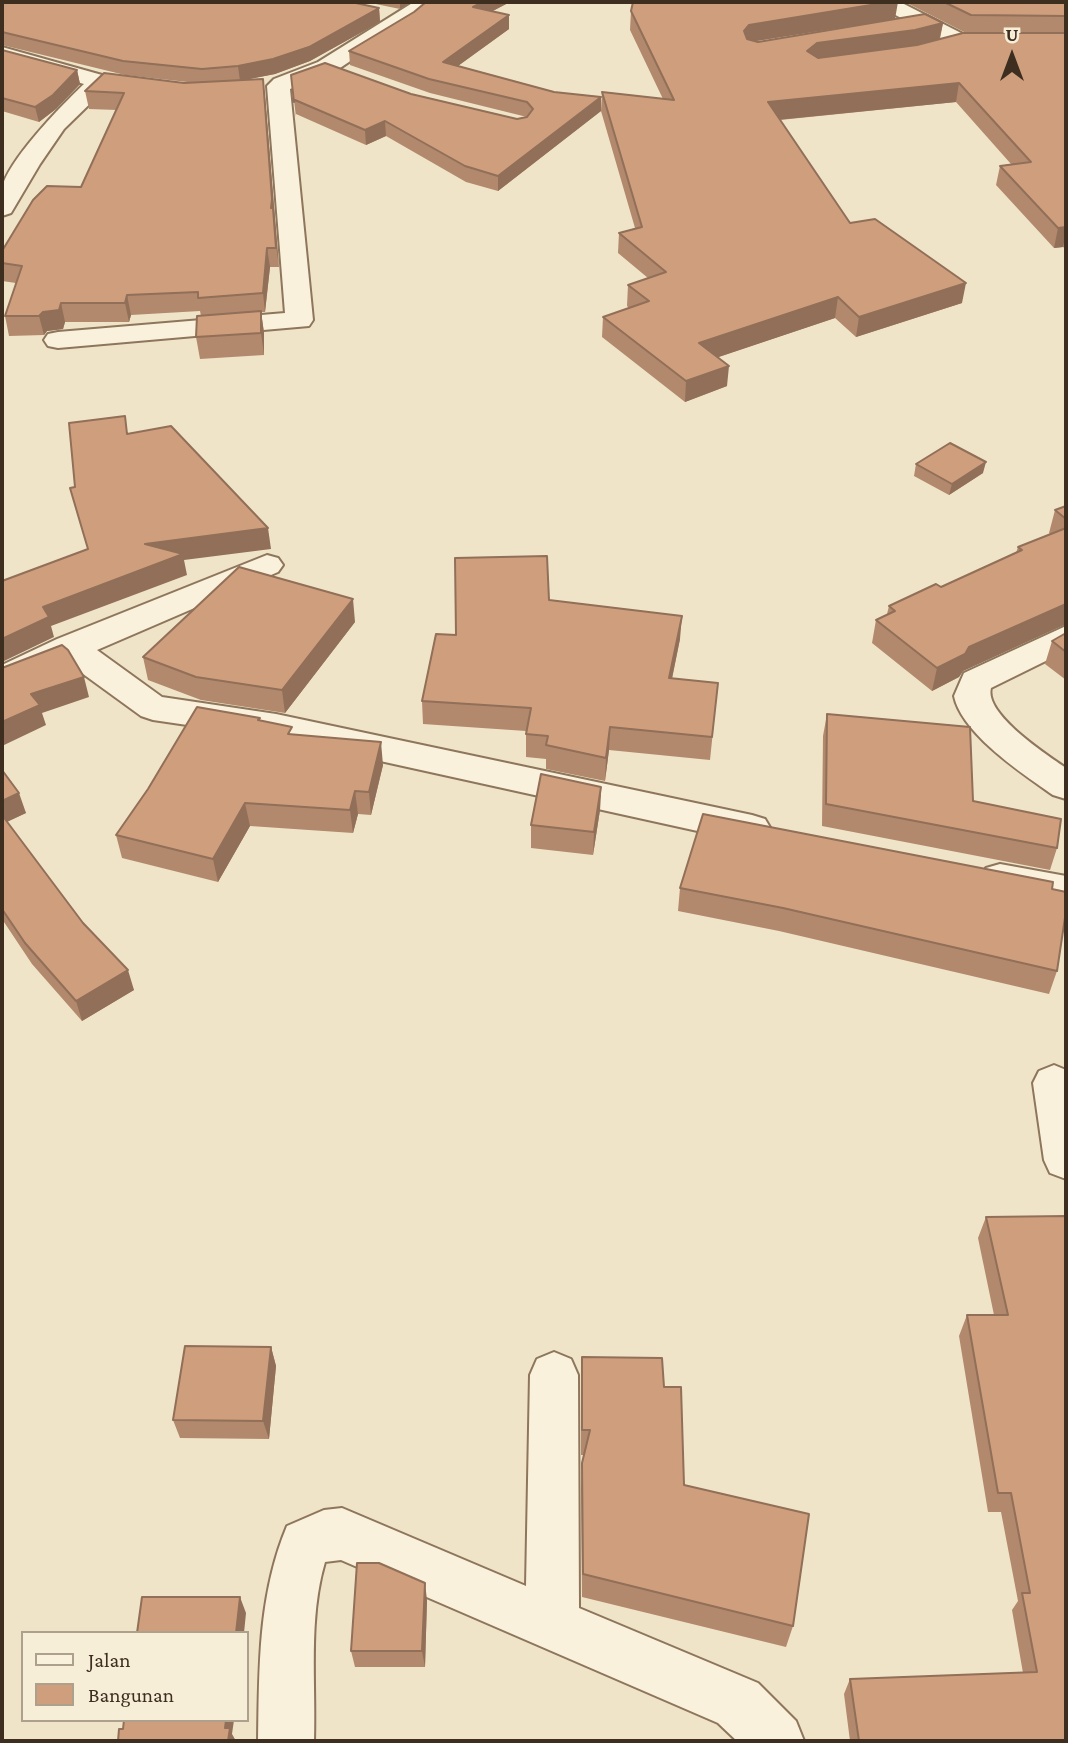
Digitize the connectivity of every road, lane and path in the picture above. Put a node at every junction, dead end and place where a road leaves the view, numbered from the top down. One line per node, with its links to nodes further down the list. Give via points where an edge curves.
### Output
1 (428, 2): 4 (street)
2 (885, 2): 5 (street)
3 (375, 12): 4 (street)
4 (405, 19): 9 (street)
5 (925, 23): 6 (street); 7 (street, via 971,45)
6 (886, 30)
7 (1066, 43)
8 (2, 54): 11 (street)
9 (326, 67): 10 (street); 14 (street, via 266,88 299,320)
10 (352, 78)
11 (100, 81): 12 (street); 13 (street, via 56,124)
12 (166, 92)
13 (2, 208)
14 (58, 340)
15 (267, 565): 17 (street)
16 (1066, 637): 19 (street, via 988,674 976,681 972,691 980,714)
17 (69, 647): 18 (street); 20 (street, via 153,708 276,726)
18 (2, 678)
19 (1066, 786)
20 (786, 836)
21 (963, 870): 22 (street)
22 (1066, 891)
23 (1054, 1083): 24 (street)
24 (1066, 1160)
25 (554, 1375): 26 (street)
26 (552, 1624): 27 (street, via 342,1534 305,1544 297,1563 290,1617); 28 (street, via 738,1703)
27 (286, 1741)
28 (776, 1741)

